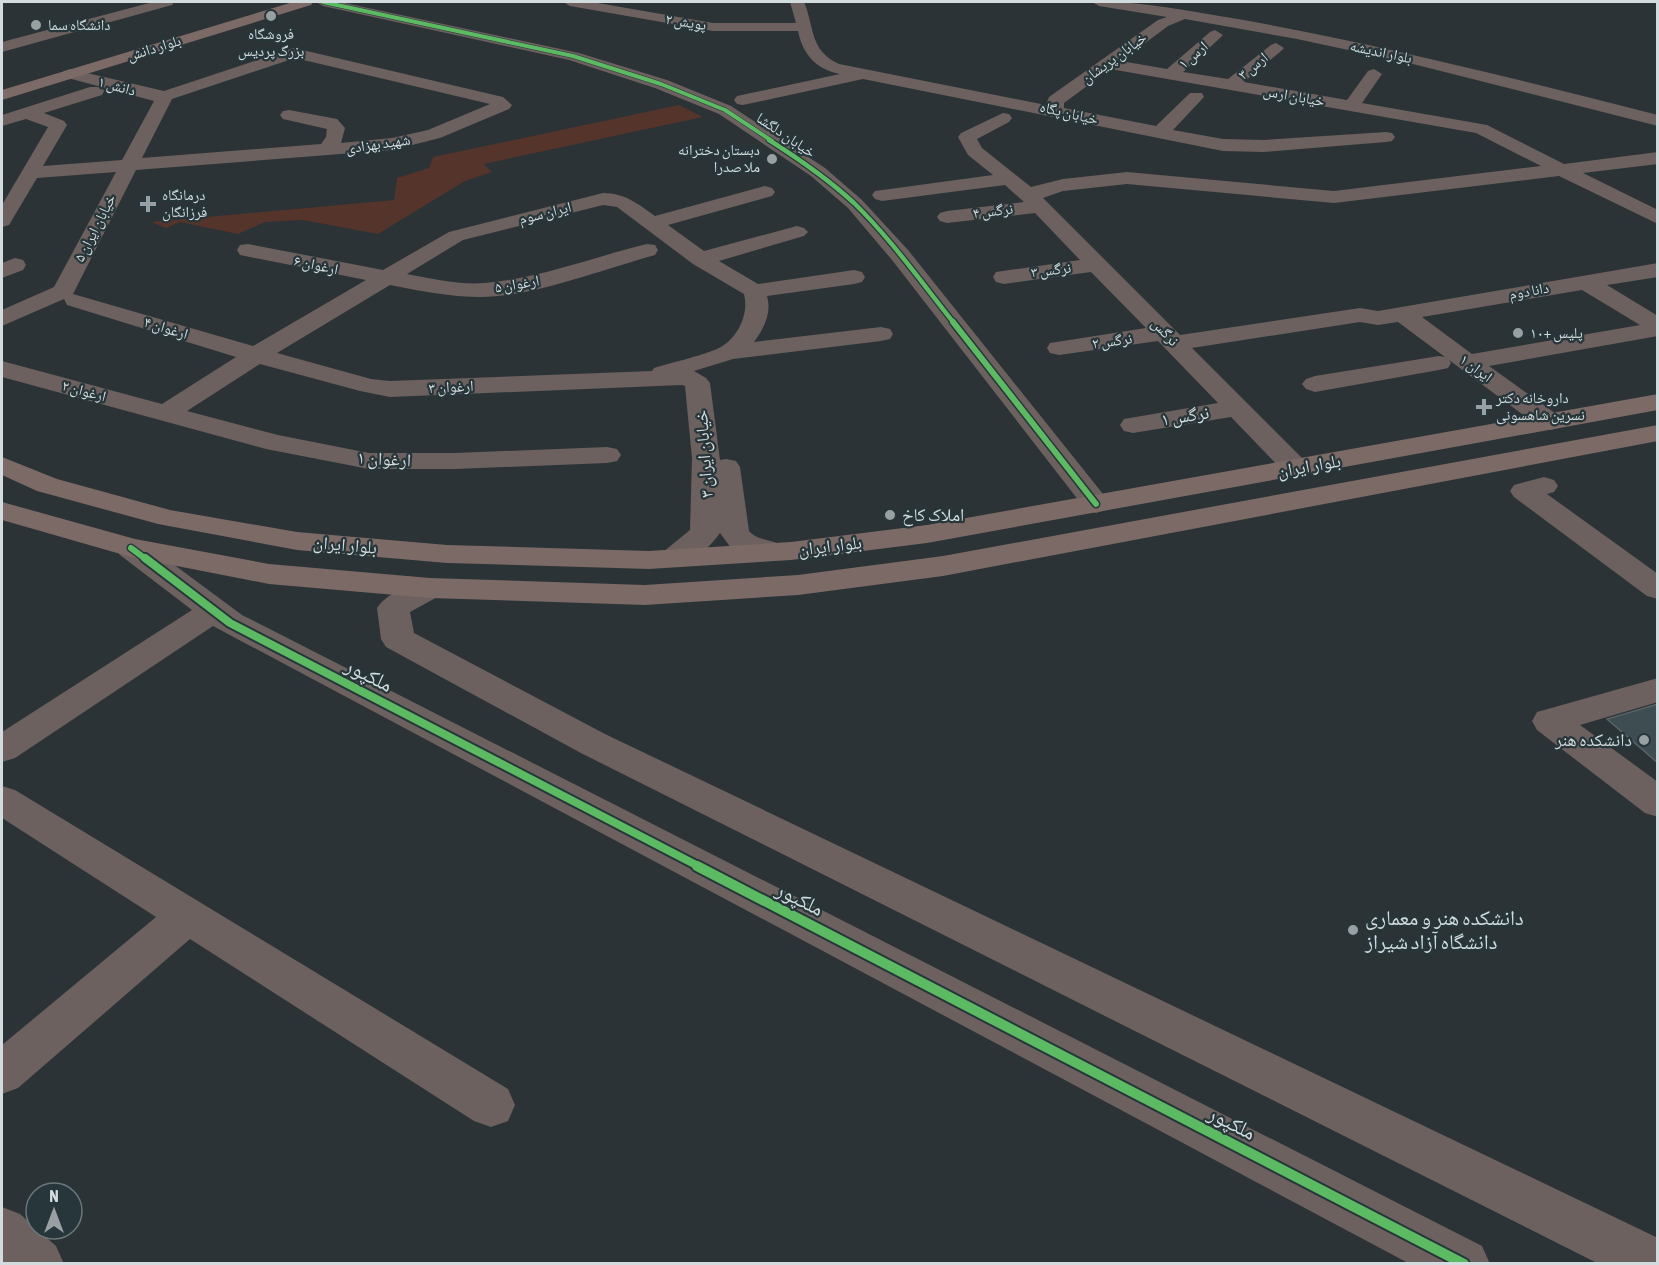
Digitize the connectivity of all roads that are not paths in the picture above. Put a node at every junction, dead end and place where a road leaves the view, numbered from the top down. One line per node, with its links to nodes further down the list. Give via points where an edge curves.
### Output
1 (125, 2): 10 (street)
2 (167, 2): 10 (street)
3 (280, 2): 22 (main road, بلوار دانش)
4 (306, 2): 18 (main road, بلوار دانش)
5 (323, 2): 31 (street, خیابان دلگشا, via 573,56 661,84)
6 (570, 2): 12 (street, پویش ۲, via 714,27)
7 (797, 2): 12 (street)
8 (1100, 2): 11 (street, بلوار اندیشه)
9 (1142, 2): 11 (street, بلوار اندیشه)
10 (147, 6): 14 (street)
11 (1179, 7): 17 (street, خیابان پریشان); 29 (street, خیابان پریشان, via 1157,17 1044,99); 33 (street, بلوار اندیشه, via 1417,52); 38 (street, بلوار اندیشه, via 1407,57)
12 (804, 27): 16 (street)
13 (1215, 34): 20 (street, ارس ۱)
14 (2, 47)
15 (1276, 48): 23 (street, ارس ۳)
16 (818, 61): 19 (street, خیابان پگاه); 28 (street)
17 (1106, 63): 20 (street, خیابان ارس); 32 (street, خیابان پریشان, via 1055,101)
18 (76, 72): 25 (main road, بلوار دانش); 26 (street, دانش ۱)
19 (862, 74): 28 (street); 29 (street, خیابان پگاه)
20 (1171, 74): 23 (street, خیابان ارس)
21 (1374, 75): 30 (street)
22 (2, 83)
23 (1231, 85): 30 (street, خیابان ارس)
24 (96, 91): 34 (street)
25 (2, 95)
26 (165, 96): 41 (street, شهید بهزادی, via 294,53 503,105 434,134 392,144); 43 (street, دانش ۱)
27 (1196, 97): 39 (street)
28 (743, 100): 31 (street)
29 (1026, 104): 32 (street, خیابان پگاه)
30 (1351, 106): 46 (street, خیابان ارس, via 1481,129)
31 (725, 110): 92 (street, خیابان دلگشا, via 818,172 855,204 908,265)
32 (1055, 110): 39 (street, خیابان پگاه)
33 (1658, 111)
34 (27, 113): 37 (street); 44 (street, via 58,125)
35 (289, 115): 41 (street, via 331,123 336,128 335,137)
36 (1003, 118): 47 (street, نرگس, via 967,137 975,151)
37 (2, 121)
38 (1658, 121)
39 (1160, 132): 40 (street, خیابان پگاه, via 1264,147)
40 (1386, 136)
41 (326, 151): 43 (street, شهید بهزادی)
42 (1658, 158): 46 (street, نرگس ۴)
43 (127, 166): 44 (street, شهید بهزادی); 66 (street, خیابان ایران ۵)
44 (35, 167): 45 (street, شهید بهزادی); 53 (street)
45 (11, 170)
46 (1563, 170): 50 (street, نرگس ۴, via 1334,197 1126,178 1038,191); 52 (street)
47 (1010, 179): 49 (street); 50 (street, نرگس)
48 (765, 192): 54 (street)
49 (882, 195)
50 (1036, 202): 51 (street, نرگس ۴); 59 (street, نرگس)
51 (947, 217)
52 (1658, 218)
53 (2, 221)
54 (652, 223): 58 (street, ایران سوم); 63 (street, ایران سوم, via 624,203 603,199 456,236)
55 (797, 232): 58 (street)
56 (248, 250): 63 (street, ارغوان ۶)
57 (647, 250): 63 (street, ارغوان ۵, via 535,282 484,290 447,290)
58 (702, 258): 65 (street, ایران سوم)
59 (1098, 264): 62 (street, نرگس ۳); 72 (street, نرگس)
60 (1658, 270): 64 (street, دانا دوم)
61 (854, 277): 65 (street)
62 (1004, 277)
63 (384, 279): 74 (street, ایران سوم)
64 (1585, 282): 67 (street, دانا دوم); 70 (street)
65 (754, 291): 75 (street, via 758,304 755,320 746,336)
66 (69, 295): 68 (street); 69 (street); 74 (street, ارغوان ۴)
67 (1390, 316): 72 (street, دانا دوم, via 1360,315); 76 (street, ایران ۱); 77 (street, ایران ۱)
68 (2, 319)
69 (2, 327)
70 (1658, 328): 76 (street)
71 (881, 334): 75 (street)
72 (1170, 338): 73 (street, نرگس ۲); 82 (street, نرگس)
73 (1059, 348)
74 (256, 355): 79 (street, ارغوان ۳, via 390,389); 83 (street, ایران سوم)
75 (723, 355): 79 (street); 95 (street, خیابان ایران ۳, via 734,532 742,542)
76 (1467, 362): 85 (street, ایران ۱)
77 (1439, 363): 80 (street); 85 (street, ایران ۱)
78 (2, 369): 83 (street, ارغوان ۲)
79 (659, 377): 96 (street, خیابان ایران ۳, via 687,377 697,383 705,430 705,533)
80 (1315, 384)
81 (1658, 402): 85 (main road, بلوار ایران)
82 (1238, 408): 84 (street, نرگس ۱); 90 (street, نرگس)
83 (166, 413): 87 (street, ارغوان ۱, via 276,443 369,461)
84 (1133, 425)
85 (1538, 425): 90 (main road, بلوار ایران)
86 (1658, 433): 88 (main road, بلوار ایران)
87 (607, 455)
88 (1509, 461): 91 (street); 98 (main road, بلوار ایران, via 943,566 798,585 645,595)
89 (2, 465): 96 (main road, بلوار ایران, via 47,485 168,518 297,541 447,555)
90 (1296, 468): 92 (main road, بلوار ایران)
91 (1544, 486): 97 (street); 99 (street, via 1524,491)
92 (1096, 504): 95 (main road, بلوار ایران, via 927,534)
93 (2, 511): 94 (main road, بلوار ایران)
94 (131, 548): 98 (main road, بلوار ایران, via 268,574); 100 (street, ملکپور)
95 (774, 552): 96 (main road, بلوار ایران)
96 (674, 559)
97 (1658, 567)
98 (430, 588): 111 (street, via 393,608 398,639 592,743)
99 (1658, 589)
100 (214, 611): 102 (street); 110 (street, ملکپور, via 230,623)
101 (1658, 690): 104 (street, via 1550,721)
102 (2, 749)
103 (2, 800): 105 (street)
104 (1658, 803)
105 (187, 916): 106 (street); 107 (street)
106 (2, 1073)
107 (491, 1105)
108 (2, 1232): 109 (street)
109 (38, 1263)
110 (1464, 1263)
111 (1655, 1263)

